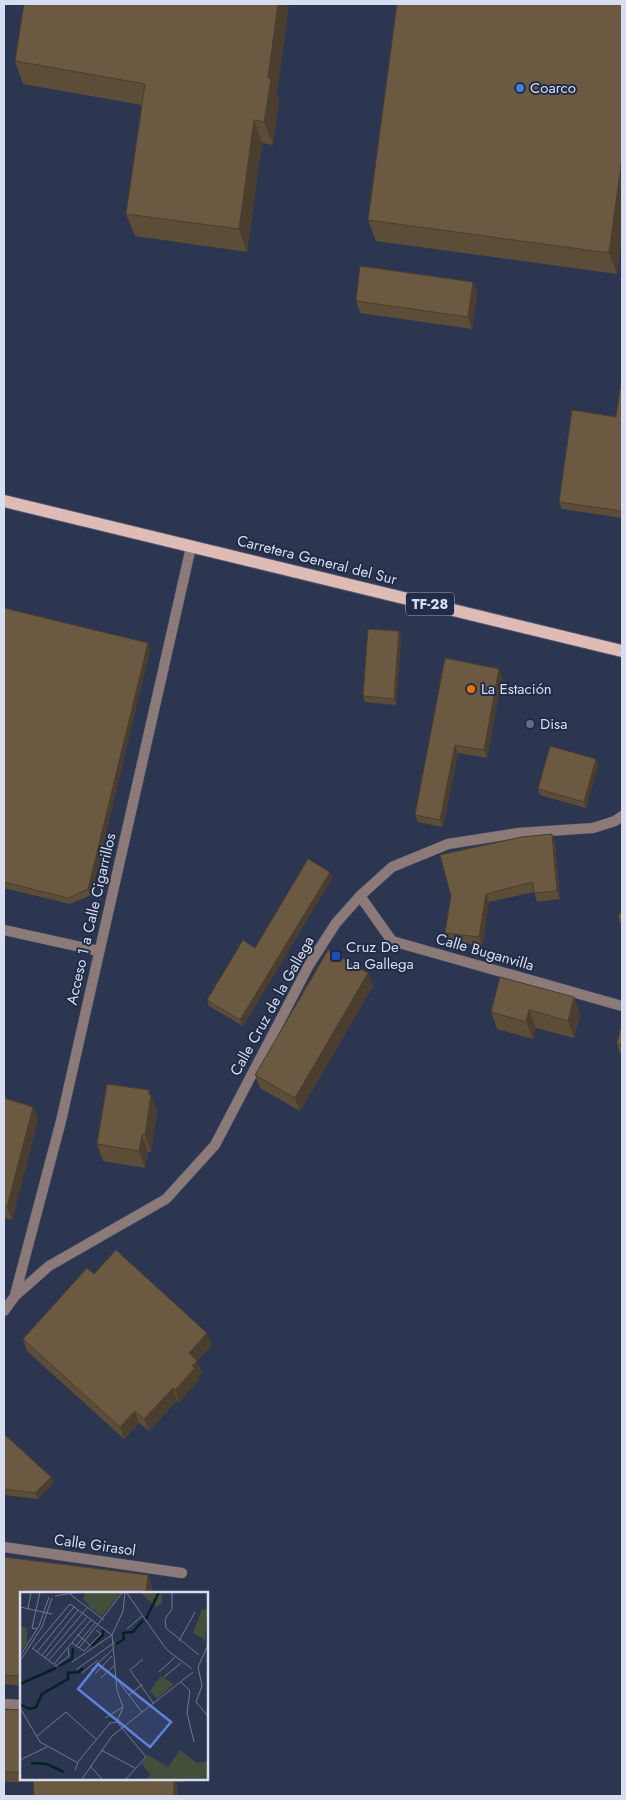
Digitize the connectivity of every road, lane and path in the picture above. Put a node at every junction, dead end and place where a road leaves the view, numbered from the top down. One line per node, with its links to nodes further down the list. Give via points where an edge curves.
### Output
1 (4, 501): 2 (main road, Carretera General del Sur / TF-28)
2 (191, 547): 3 (main road, Carretera General del Sur / TF-28); 7 (street, Acceso 1 a Calle Cigarrillos)
3 (622, 651)
4 (622, 816): 5 (street, Calle Cruz de la Gallega, via 593,828 518,833 448,844 392,867)
5 (360, 896): 8 (street, Calle Buganvilla, via 392,941); 9 (street, Calle Cruz de la Gallega, via 336,923 309,965 215,1145 166,1199 49,1266)
6 (4, 930): 7 (street)
7 (99, 951): 9 (street, Acceso 1 a Calle Cigarrillos, via 61,1121)
8 (622, 1006)
9 (15, 1296): 10 (street, Calle Cruz de la Gallega)
10 (4, 1311)
11 (4, 1547): 12 (street, Calle Girasol)
12 (182, 1573)
13 (4, 1704): 14 (street)
14 (20, 1705)

